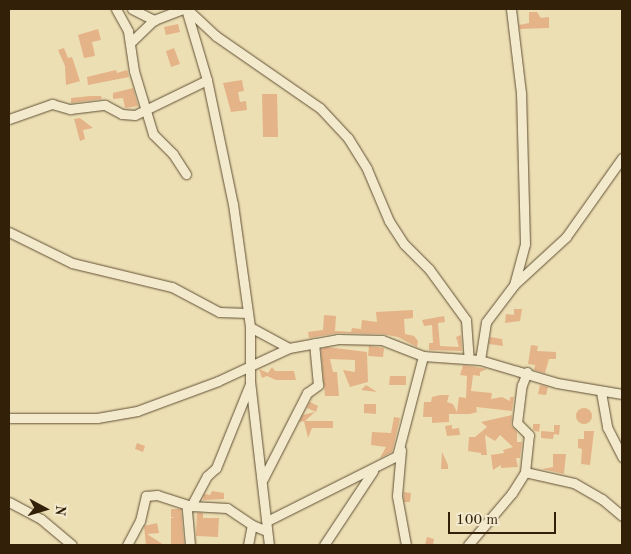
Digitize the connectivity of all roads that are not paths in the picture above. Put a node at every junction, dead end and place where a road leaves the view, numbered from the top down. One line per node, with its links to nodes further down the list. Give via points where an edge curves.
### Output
1 (116, 9): 6 (street)
2 (132, 9): 5 (street)
3 (185, 9): 5 (street); 7 (street); 19 (street, via 216,36 320,108 348,138 399,237 466,320)
4 (511, 9): 13 (street, via 521,93 525,244)
5 (154, 20): 6 (street)
6 (131, 42): 8 (street, via 130,57)
7 (207, 80): 8 (street); 14 (street, via 233,204)
8 (144, 111): 9 (street, via 122,114 105,105 70,109 52,104); 11 (street, via 153,134 173,154)
9 (9, 119)
10 (622, 158): 13 (street, via 566,237)
11 (186, 174)
12 (9, 232): 14 (street, via 72,263 172,287 219,312)
13 (514, 285): 20 (street, via 486,322)
14 (248, 312): 15 (street)
15 (250, 327): 17 (street); 21 (street)
16 (314, 343): 17 (street); 18 (street, via 338,339 382,340); 31 (street, via 318,385 306,393)
17 (289, 348): 21 (street)
18 (423, 356): 19 (street); 27 (street)
19 (470, 359): 20 (street)
20 (480, 360): 22 (street)
21 (250, 366): 23 (street); 26 (street, via 137,411 97,418)
22 (527, 372): 24 (street, via 542,379); 30 (street, via 517,423 529,435)
23 (250, 381): 31 (street); 33 (street, via 216,468 207,476)
24 (601, 392): 25 (street); 28 (street, via 607,427)
25 (622, 394)
26 (9, 418)
27 (401, 443): 29 (street, via 397,456); 43 (street, via 397,496)
28 (622, 457)
29 (378, 465): 36 (street); 42 (street)
30 (525, 472): 34 (street, via 574,483); 44 (street, via 512,493)
31 (263, 480): 36 (street)
32 (9, 502): 37 (street, via 41,519)
33 (191, 506): 35 (street, via 227,508); 38 (street, via 157,495 146,496 140,521); 39 (street, via 186,508)
34 (622, 516)
35 (252, 526): 36 (street); 40 (street)
36 (267, 526): 41 (street)
37 (72, 545)
38 (127, 545)
39 (190, 545)
40 (248, 545)
41 (269, 545)
42 (324, 545)
43 (406, 545)
44 (468, 545)

